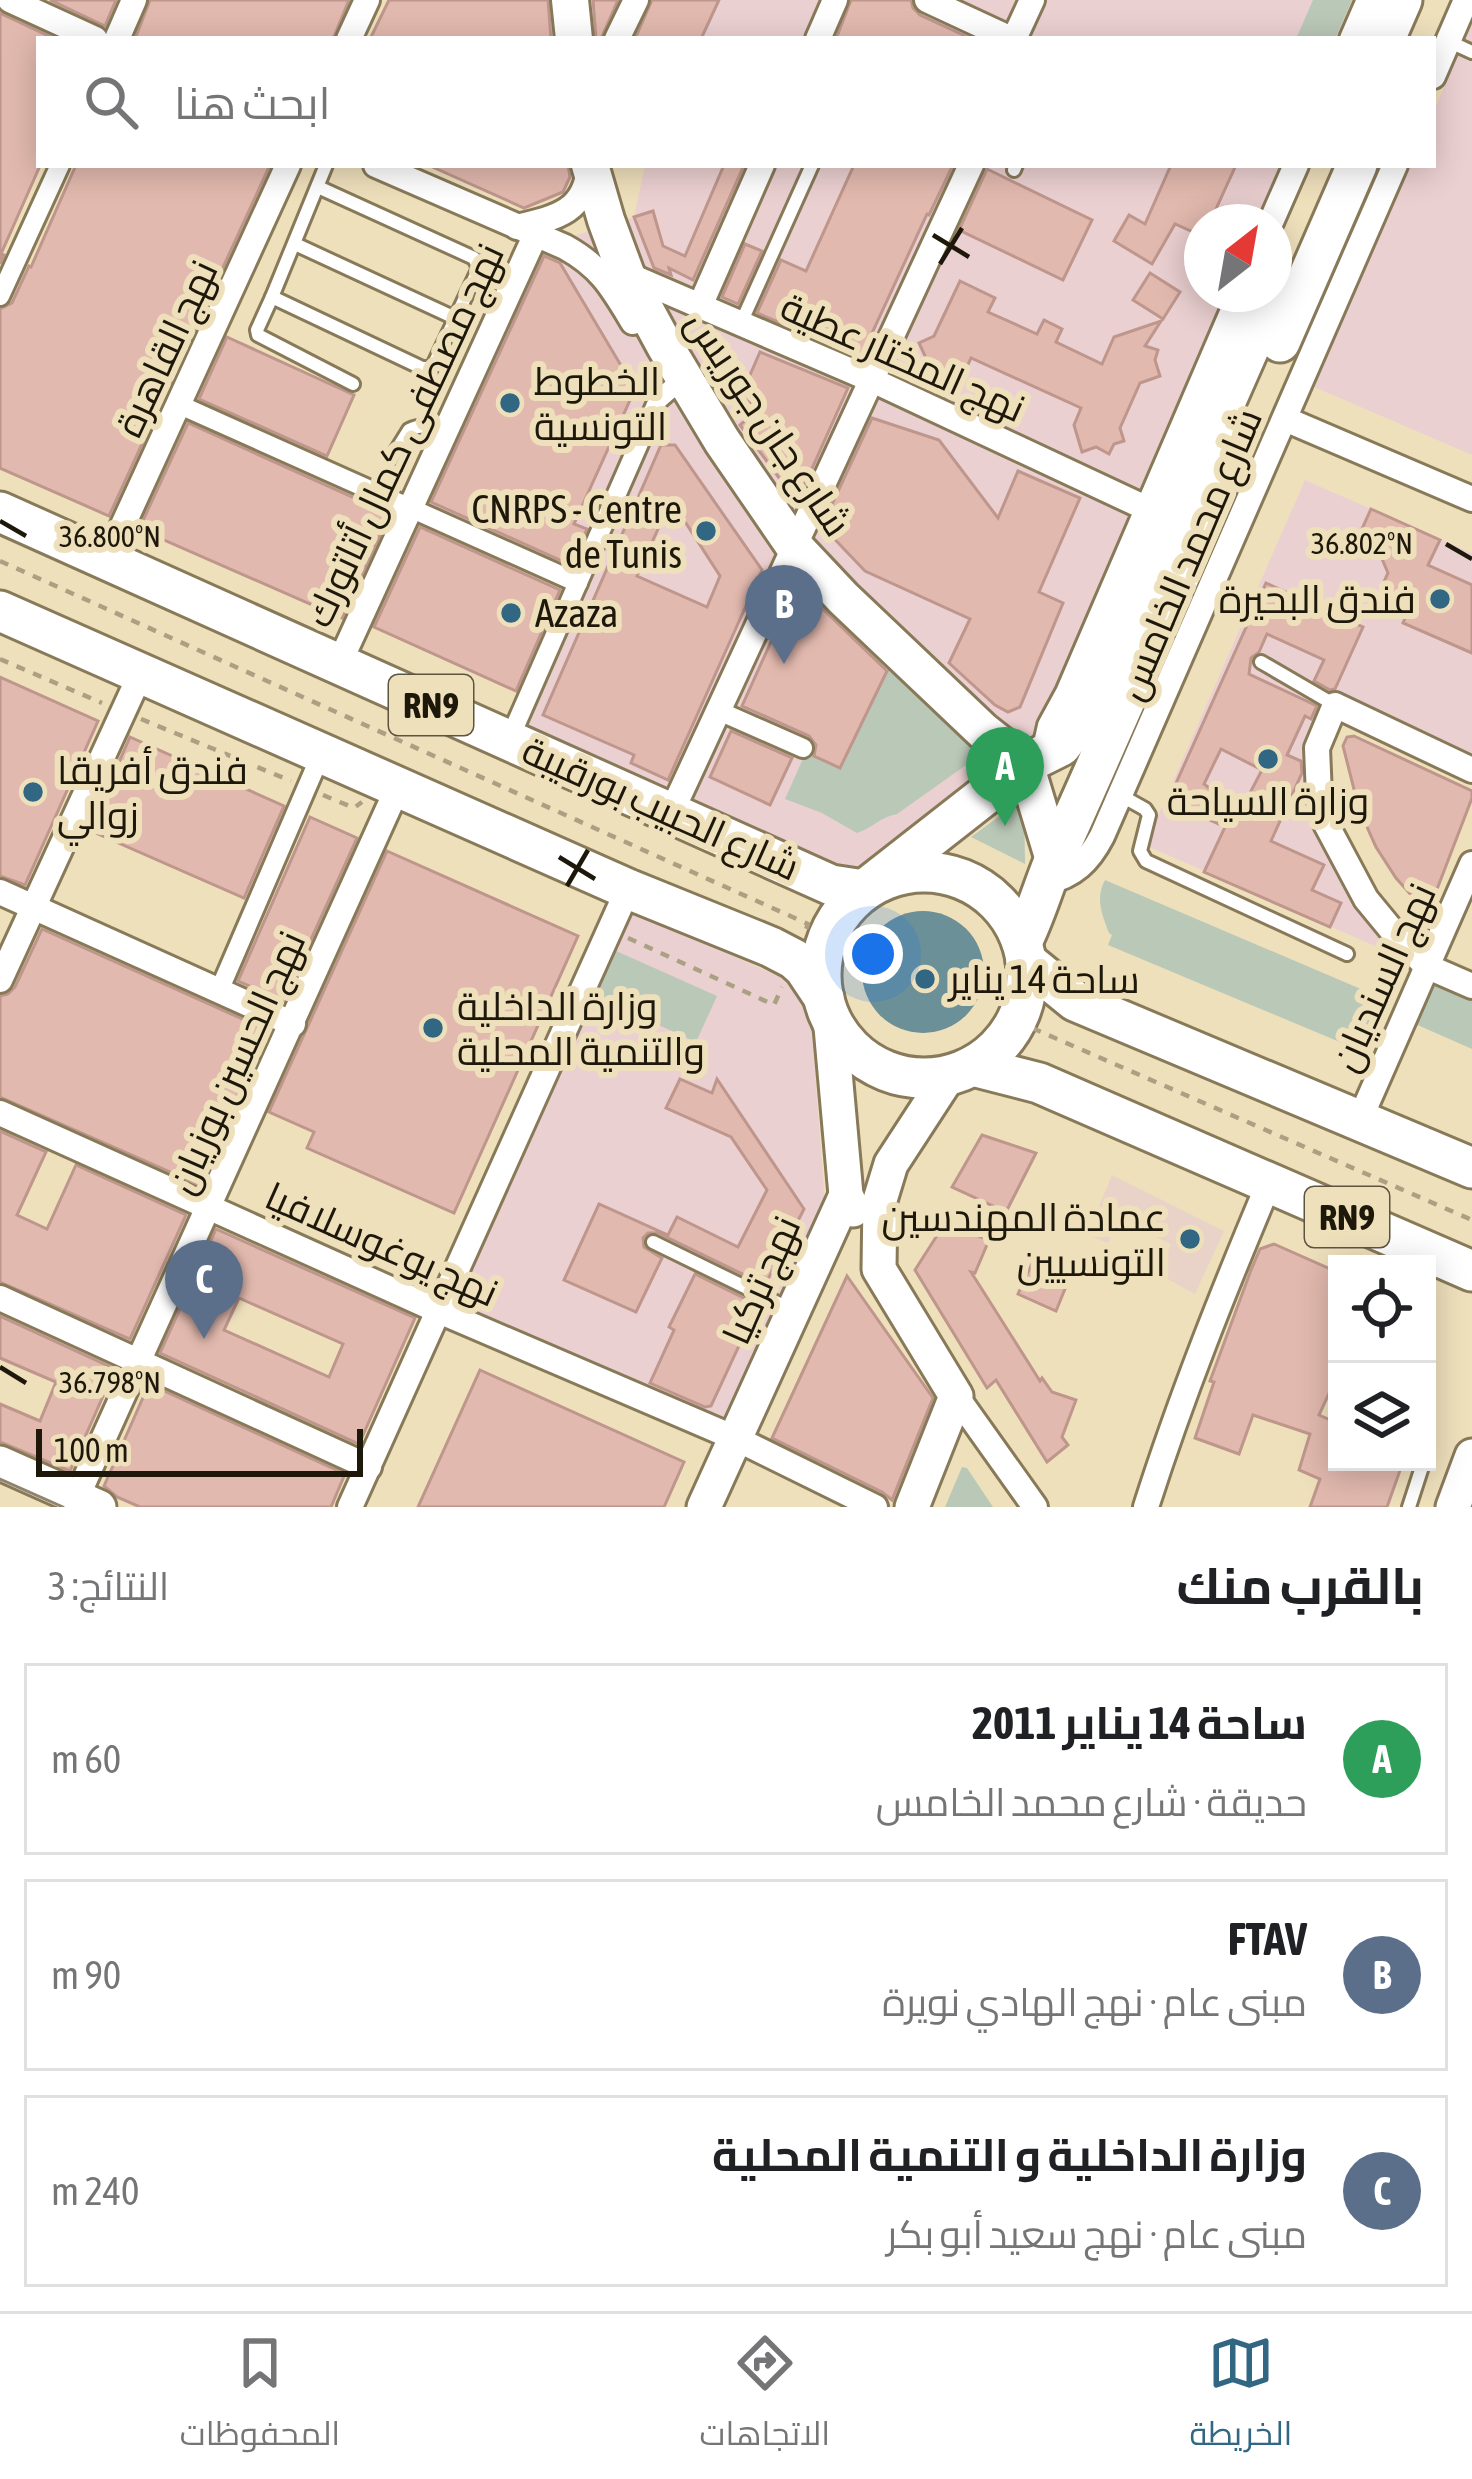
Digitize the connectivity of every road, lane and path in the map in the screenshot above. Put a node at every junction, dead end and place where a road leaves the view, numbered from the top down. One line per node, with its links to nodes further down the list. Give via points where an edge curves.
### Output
1 (10, 0): 13 (street)
2 (134, 0): 14 (street)
3 (368, 0): 15 (street)
4 (570, 0): 16 (main road)
5 (636, 0): 17 (street)
6 (835, 0): 18 (street)
7 (927, 0): 19 (street)
8 (1032, 0): 20 (street)
9 (1369, 0): 21 (street)
10 (1402, 0): 22 (main road)
11 (1429, 0): 23 (main road)
12 (1466, 0): 24 (street)
13 (88, 36)
14 (118, 36)
15 (351, 36)
16 (574, 36)
17 (618, 36)
18 (819, 36)
19 (1005, 36)
20 (1014, 36)
21 (1353, 36)
22 (1386, 36)
23 (1430, 36)
24 (1434, 36)
25 (1436, 42): 26 (lane)
26 (1472, 52)
27 (59, 168): 46 (street)
28 (287, 168): 56 (street, نهج القاهرة)
29 (325, 168): 40 (lane)
30 (383, 168): 43 (street)
31 (590, 168): 43 (street, via 580,200)
32 (591, 168): 45 (main road, شارع جان جوريس)
33 (761, 168): 48 (street)
34 (811, 168): 52 (lane)
35 (969, 168): 53 (street)
36 (1299, 168): 41 (street, شارع محمد الخامس)
37 (1300, 168): 42 (main road, شارع محمد الخامس)
38 (1356, 168): 83 (main road, شارع محمد الخامس)
39 (1394, 168): 57 (street)
40 (318, 187): 44 (lane); 51 (lane, via 474,257 478,268)
41 (1280, 204)
42 (1292, 205)
43 (526, 231): 55 (street, via 589,260 606,278); 58 (street, نهج مصطفى كمال أتاتورك)
44 (295, 244): 47 (lane); 51 (lane)
45 (626, 274): 48 (street, نهج المختار عطية); 59 (main road, شارع جان جوريس)
46 (0, 296)
47 (272, 296): 51 (lane, via 422,368 432,368); 54 (lane, via 258,335)
48 (700, 306): 52 (street, نهج المختار عطية)
49 (1232, 312): 63 (street, شارع محمد الخامس)
50 (1266, 312): 77 (main road, شارع محمد الخامس, via 1111,662 1075,728)
51 (455, 318)
52 (741, 324): 53 (street, نهج المختار عطية)
53 (872, 380): 63 (street, نهج المختار عطية); 65 (street)
54 (353, 384)
55 (673, 388): 59 (street); 67 (street, via 658,400)
56 (180, 405): 62 (street); 66 (street, نهج القاهرة)
57 (1285, 419): 61 (street); 80 (street)
58 (445, 431): 60 (lane, via 409,430); 62 (street, نهج مصطفى كمال أتاتورك)
59 (722, 441): 65 (main road, شارع جان جوريس)
60 (391, 459)
61 (1472, 499)
62 (410, 508): 67 (street); 70 (street, نهج مصطفى كمال أتاتورك)
63 (1148, 509): 77 (street, شارع محمد الخامس)
64 (0, 512): 66 (main road, شارع الحبيب بورقيبة / RN9)
65 (794, 546): 73 (street); 77 (main road, شارع جان جوريس, via 983,731)
66 (107, 560): 70 (main road, شارع الحبيب بورقيبة / RN9)
67 (578, 583): 74 (street)
68 (0, 611): 71 (main road, RN9)
69 (1262, 662): 72 (lane)
70 (339, 664): 74 (main road, شارع الحبيب بورقيبة / RN9)
71 (141, 674): 76 (main road, RN9); 87 (street)
72 (1335, 705): 78 (street); 91 (street, via 1317,748 1326,824 1366,899)
73 (719, 711): 75 (street); 81 (street)
74 (508, 740): 81 (main road, شارع الحبيب بورقيبة / RN9)
75 (803, 748)
76 (322, 752): 79 (main road, RN9); 94 (street)
77 (1034, 761): 83 (main road); 85 (main road, شارع محمد الخامس)
78 (1472, 770)
79 (398, 788): 84 (main road, RN9); 97 (street, نهج الحسين بوزيان)
80 (1119, 794): 83 (street, via 1087,860 1064,878); 90 (lane, via 1149,815 1140,851 1146,861)
81 (671, 813): 85 (main road, شارع الحبيب بورقيبة / RN9, via 831,885)
82 (1472, 864): 91 (street, نهج السنديان)
83 (1050, 871): 89 (main road, شارع محمد الخامس)
84 (628, 889): 95 (main road, RN9, via 787,955); 110 (street)
85 (864, 890): 89 (main road, RN9, via 899,874 956,877 990,895); 95 (main road, via 825,947)
86 (0, 892): 87 (street)
87 (34, 907): 88 (street); 94 (street)
88 (9, 938): 92 (street)
89 (1024, 952): 96 (main road, via 1027,982); 100 (main road, RN9, via 1076,1001)
90 (1347, 954)
91 (1426, 966): 93 (street); 100 (street, نهج السنديان)
92 (0, 980)
93 (1472, 986)
94 (219, 991): 97 (street)
95 (827, 1007): 98 (main road, RN9, via 840,1034 870,1062 908,1076); 103 (street)
96 (1016, 1021): 98 (main road, via 1005,1039); 105 (path)
97 (293, 1024): 104 (street, نهج الحسين بوزيان)
98 (961, 1070): 102 (main road, RN9, via 1040,1083); 107 (street, via 891,1165 880,1200)
99 (0, 1113): 104 (street, نهج يوغوسلافيا)
100 (1360, 1119): 101 (main road, RN9)
101 (1472, 1168)
102 (1269, 1183): 108 (main road, RN9); 125 (street)
103 (846, 1195): 107 (street); 111 (street, نهج تركيا)
104 (210, 1207): 110 (street, نهج يوغوسلافيا); 112 (street, نهج الحسين بوزيان)
105 (1472, 1220)
106 (653, 1242): 111 (lane)
107 (879, 1269): 113 (street)
108 (1472, 1271)
109 (0, 1298): 112 (street)
110 (439, 1311): 114 (street, نهج يوغوسلافيا); 117 (street)
111 (794, 1311): 114 (street, نهج تركيا)
112 (140, 1360): 117 (street); 119 (street, نهج الحسين بوزيان)
113 (956, 1396): 123 (street); 124 (street)
114 (735, 1438): 121 (street, نهج تركيا); 122 (street, نهج يوغوسلافيا)
115 (1472, 1456): 127 (street)
116 (0, 1463): 119 (street)
117 (369, 1467): 120 (street)
118 (1421, 1471): 126 (lane)
119 (86, 1497)
120 (350, 1507)
121 (704, 1507)
122 (874, 1507)
123 (912, 1507)
124 (1035, 1507)
125 (1146, 1507)
126 (1409, 1507)
127 (1454, 1507)

